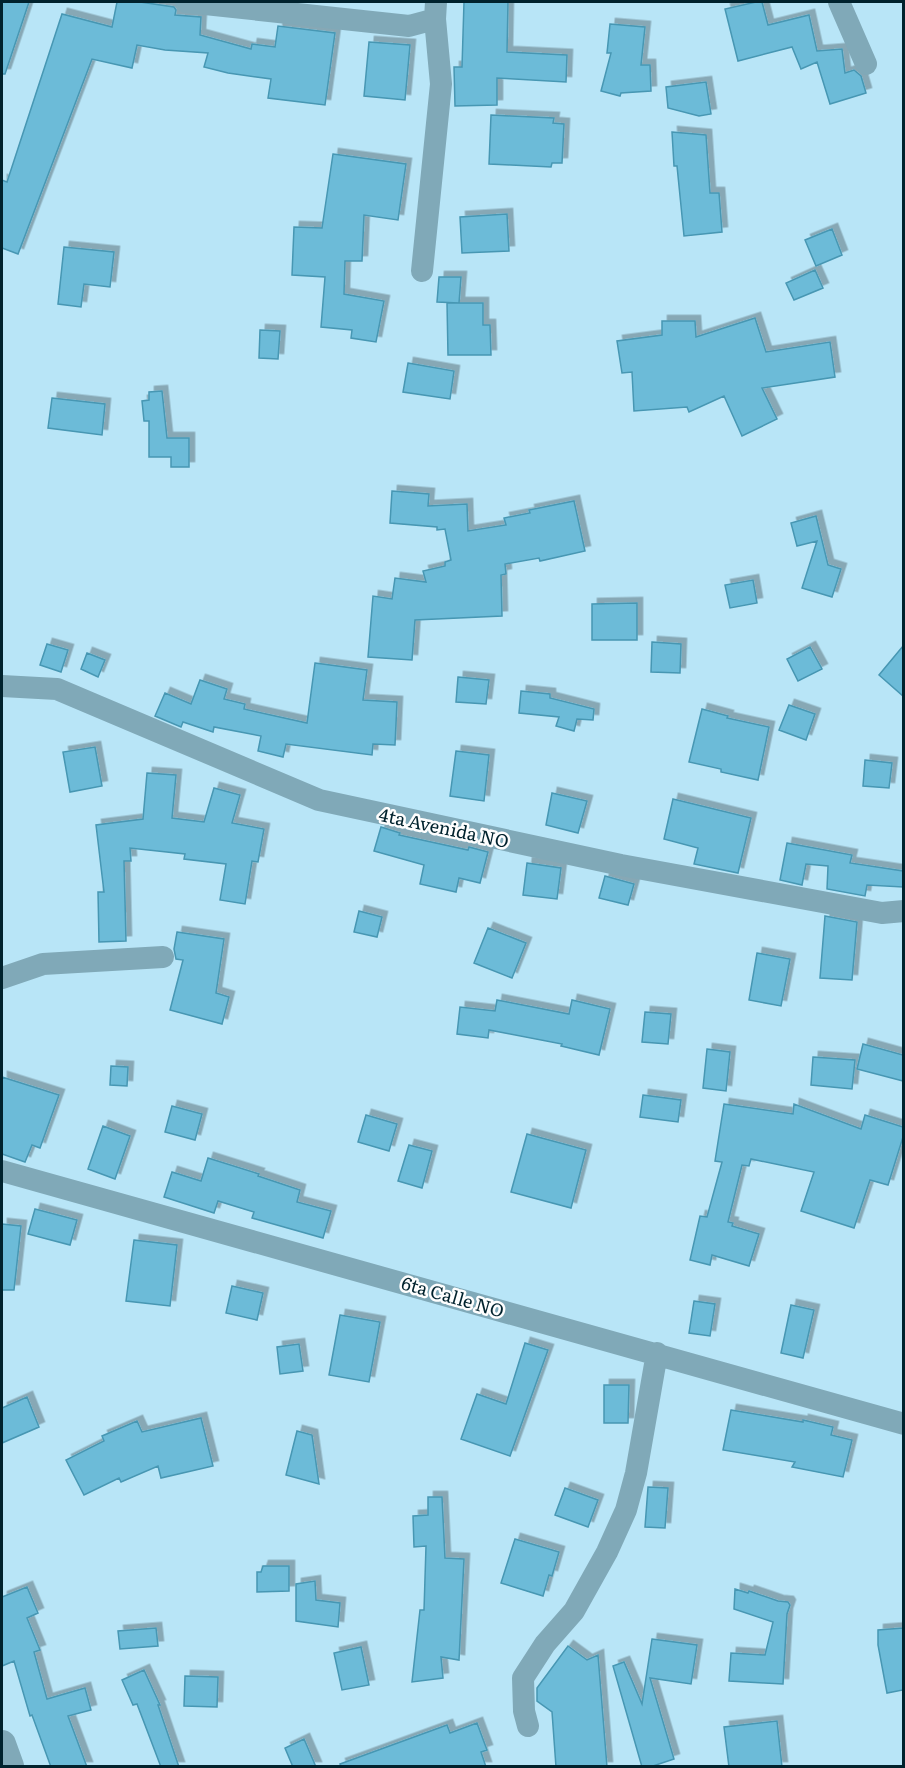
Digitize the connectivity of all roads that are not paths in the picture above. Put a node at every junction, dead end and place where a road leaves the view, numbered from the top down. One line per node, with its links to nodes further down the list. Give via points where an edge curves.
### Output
1 (186, 2): 3 (street, via 409,26)
2 (839, 2): 4 (street)
3 (435, 10): 5 (street, via 441,84)
4 (866, 64)
5 (422, 271)
6 (2, 686): 7 (street, 4ta Avenida NO, via 57,689 319,800 621,865 882,913)
7 (903, 911)
8 (163, 957): 9 (street, via 44,964)
9 (2, 978)
10 (2, 1171): 11 (street, 6ta Calle NO)
11 (657, 1353): 12 (street, 6ta Calle NO); 13 (street, via 626,1510 608,1552 574,1611 545,1644 523,1678)
12 (903, 1424)
13 (528, 1726)
14 (2, 1744): 15 (street)
15 (10, 1767)

